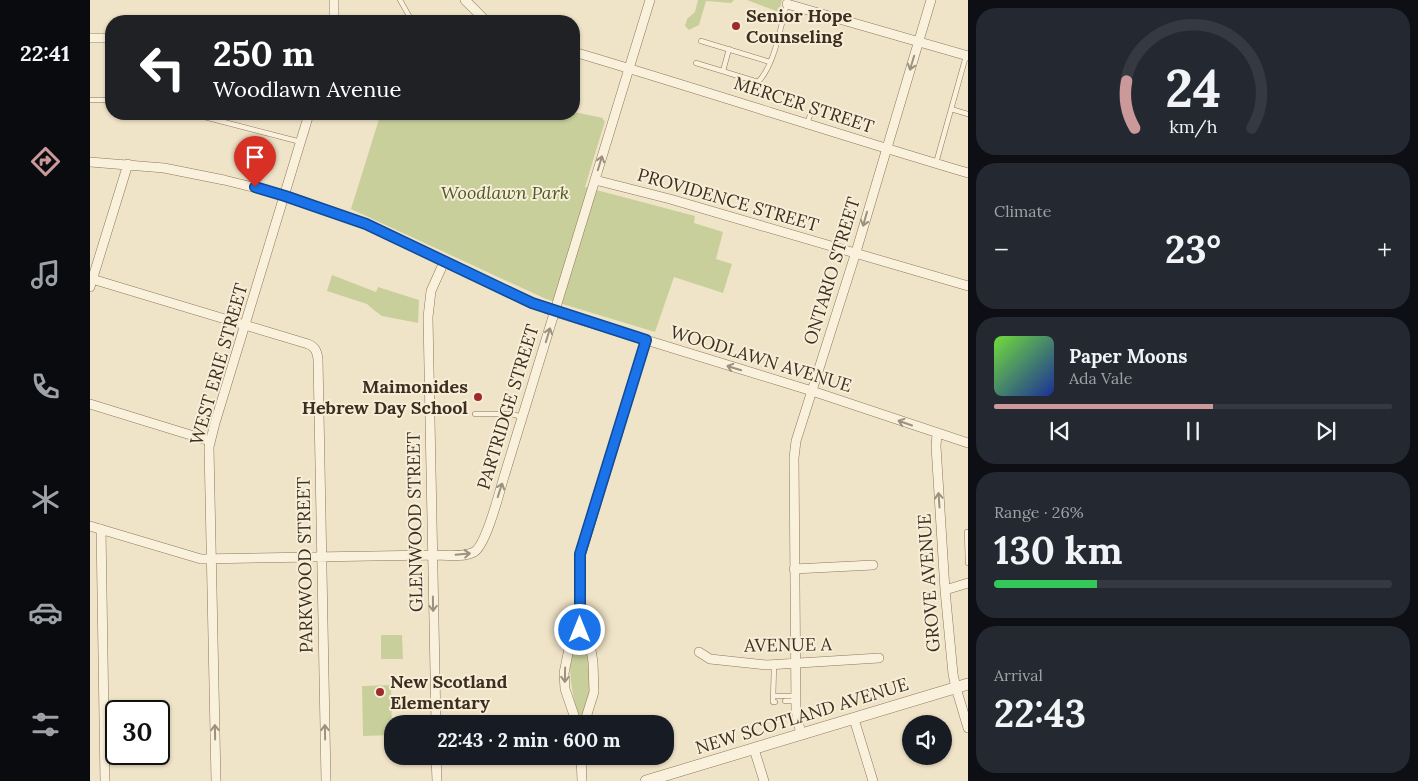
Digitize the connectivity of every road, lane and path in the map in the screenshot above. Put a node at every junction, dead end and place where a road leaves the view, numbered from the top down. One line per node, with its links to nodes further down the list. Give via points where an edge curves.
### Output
1 (334, 0): 7 (street)
2 (400, 0): 8 (lane)
3 (465, 0): 9 (street)
4 (650, 0): 19 (street, PARTRIDGE STREET)
5 (931, 0): 13 (street, ONTARIO STREET)
6 (787, 4): 13 (street, via 812,16); 17 (lane)
7 (334, 15)
8 (409, 15)
9 (479, 15)
10 (90, 38): 11 (street)
11 (105, 38)
12 (701, 40): 14 (lane)
13 (918, 42): 16 (street); 30 (street, ONTARIO STREET, one-way to 30)
14 (729, 49): 17 (lane); 20 (lane)
15 (580, 54): 19 (street, MERCER STREET)
16 (967, 56): 24 (lane)
17 (770, 62): 20 (lane, via 758,82)
18 (696, 63): 20 (lane)
19 (630, 68): 28 (street, MERCER STREET); 35 (street, PARTRIDGE STREET, one-way to 19)
20 (723, 71)
21 (90, 100): 22 (lane)
22 (105, 100)
23 (813, 108): 28 (lane)
24 (951, 109): 25 (lane); 33 (lane)
25 (968, 114)
26 (216, 120): 29 (lane)
27 (307, 120): 29 (street, WEST ERIE STREET)
28 (807, 123): 30 (street, MERCER STREET)
29 (301, 142): 36 (street, WEST ERIE STREET)
30 (886, 149): 33 (street, MERCER STREET); 37 (street, ONTARIO STREET, one-way to 37)
31 (90, 162): 32 (street, WOODLAWN AVENUE)
32 (128, 164): 36 (street, WOODLAWN AVENUE, via 194,174); 39 (street)
33 (936, 164): 34 (street, MERCER STREET)
34 (968, 173)
35 (595, 180): 37 (street, PROVIDENCE STREET); 41 (street, PARTRIDGE STREET)
36 (285, 196): 38 (street, WOODLAWN AVENUE, via 366,224); 42 (street, WEST ERIE STREET)
37 (856, 252): 40 (street, PROVIDENCE STREET); 44 (street, ONTARIO STREET)
38 (444, 262): 41 (street, WOODLAWN AVENUE); 54 (street, GLENWOOD STREET, via 431,291 428,317)
39 (91, 283): 42 (street)
40 (968, 286)
41 (555, 312): 43 (street, WOODLAWN AVENUE); 47 (street, PARTRIDGE STREET, one-way to 41)
42 (246, 326): 49 (street, WEST ERIE STREET); 55 (street, PARKWOOD STREET, via 308,344 316,350)
43 (646, 340): 44 (street, WOODLAWN AVENUE, one-way to 43); 62 (street, via 580,554)
44 (812, 391): 48 (street, WOODLAWN AVENUE, one-way to 44); 59 (street, ONTARIO STREET, via 794,458)
45 (90, 404): 49 (street)
46 (475, 414): 47 (lane)
47 (522, 417): 54 (street, PARTRIDGE STREET, one-way to 47, via 472,553 480,546)
48 (937, 434): 50 (street, WOODLAWN AVENUE); 61 (street, GROVE AVENUE, one-way to 48)
49 (210, 441): 56 (street, WEST ERIE STREET)
50 (968, 443)
51 (90, 526): 52 (street)
52 (101, 529): 56 (street); 82 (street)
53 (966, 532): 57 (lane)
54 (432, 555): 55 (street); 73 (street, GLENWOOD STREET, one-way to 73)
55 (322, 557): 56 (street); 84 (street, PARKWOOD STREET, one-way to 55)
56 (211, 560): 83 (street, WEST ERIE STREET, one-way to 56)
57 (968, 563)
58 (873, 565): 59 (street)
59 (794, 569): 65 (street, ONTARIO STREET)
60 (968, 583): 61 (street)
61 (945, 590): 68 (street, GROVE AVENUE)
62 (580, 630): 74 (street, one-way to 74, via 570,644 564,673 565,689); 75 (street, via 590,644 593,662 594,692)
63 (699, 652): 66 (street, AVENUE A, via 710,659)
64 (879, 658): 65 (street, AVENUE A)
65 (796, 664): 66 (street, AVENUE A); 70 (street, ONTARIO STREET)
66 (774, 665): 69 (lane)
67 (968, 684): 68 (street, NEW SCOTLAND AVENUE)
68 (956, 688): 76 (street, NEW SCOTLAND AVENUE); 77 (street, GROVE AVENUE)
69 (773, 696): 70 (lane); 72 (lane, via 773,702)
70 (796, 698): 71 (lane); 78 (street, ONTARIO STREET)
71 (785, 701)
72 (776, 702)
73 (436, 715)
74 (574, 715)
75 (587, 715)
76 (854, 719): 78 (street, NEW SCOTLAND AVENUE); 89 (street)
77 (968, 728)
78 (801, 735): 79 (street, NEW SCOTLAND AVENUE)
79 (754, 749): 87 (street, NEW SCOTLAND AVENUE); 88 (street)
80 (436, 765): 85 (street)
81 (581, 765): 86 (street)
82 (105, 781)
83 (216, 781)
84 (326, 781)
85 (437, 781)
86 (582, 781)
87 (646, 781)
88 (764, 781)
89 (873, 781)

